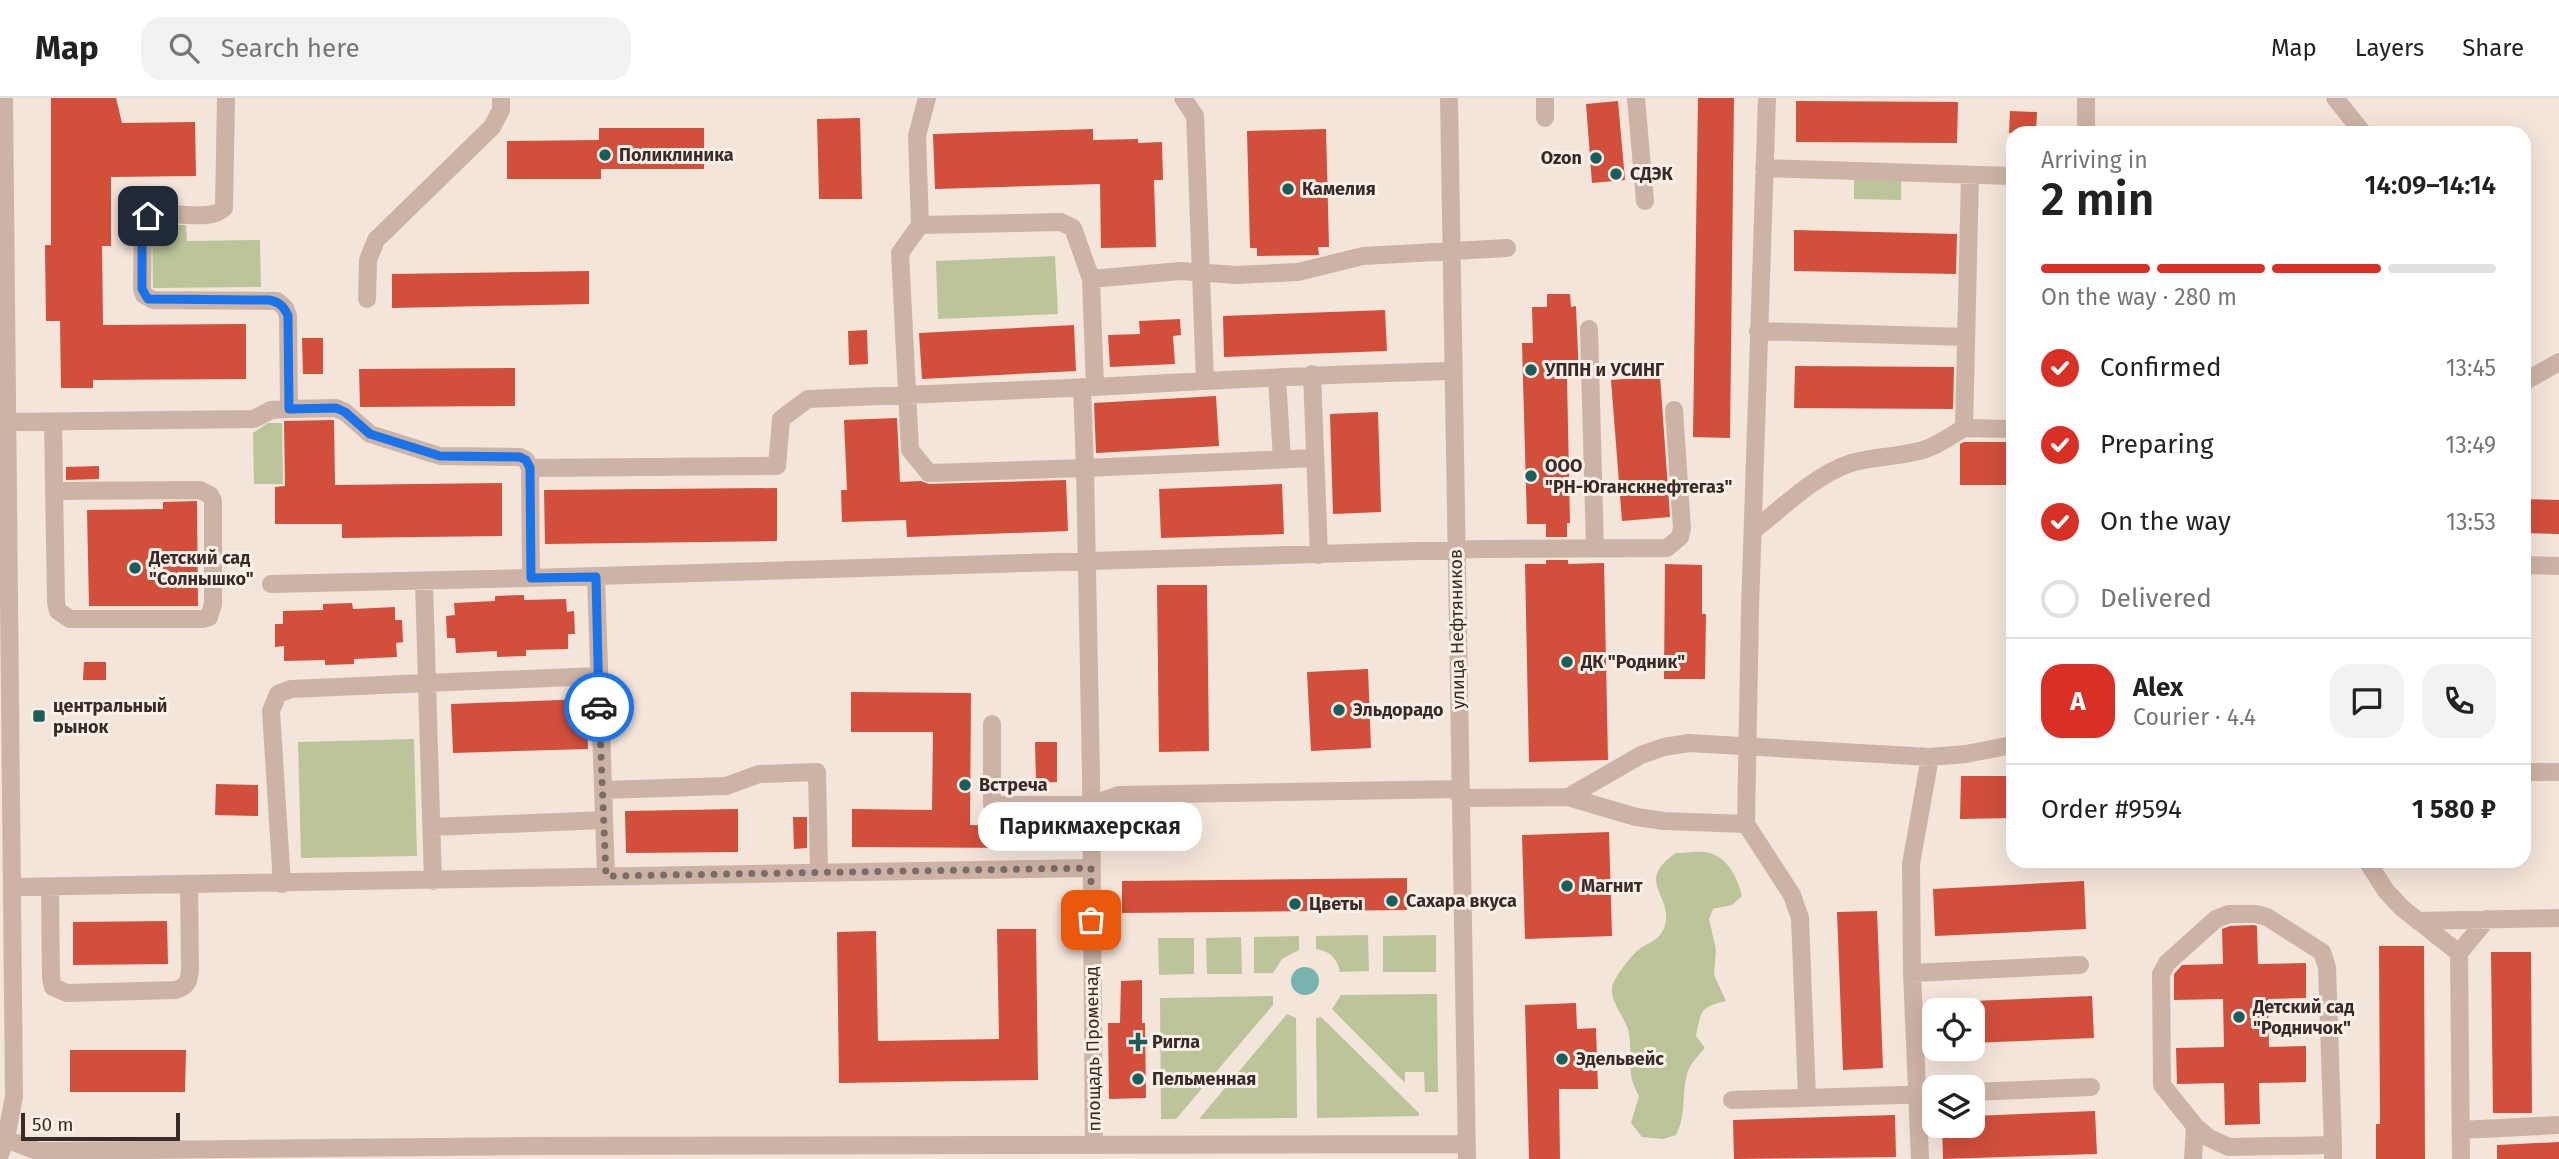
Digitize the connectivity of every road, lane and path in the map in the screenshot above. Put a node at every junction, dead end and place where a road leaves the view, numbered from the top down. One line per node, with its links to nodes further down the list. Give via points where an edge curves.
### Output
1 (3, 98): 12 (street); 26 (street)
2 (226, 98): 39 (street, via 224,208 214,214 143,219 142,289 153,300 277,301 288,316)
3 (501, 98): 27 (street, via 501,110 492,127 376,240 368,260)
4 (927, 98): 20 (street, via 916,136)
5 (1183, 98): 24 (street, via 1195,116)
6 (1449, 98): 22 (street, улица Нефтяников)
7 (1545, 98): 13 (street)
8 (1636, 98): 19 (street)
9 (1767, 98): 16 (street)
10 (2333, 98): 15 (street)
11 (2092, 99): 14 (street)
12 (0, 109)
13 (1545, 118)
14 (2086, 126)
15 (2357, 126)
16 (1764, 168): 17 (street); 29 (street)
17 (1970, 175): 18 (street); 30 (street)
18 (2006, 176)
19 (1644, 201)
20 (920, 225): 25 (street, площадь Променад, via 1061,222 1073,228); 38 (street, via 900,253)
21 (1507, 248): 22 (street)
22 (1451, 252): 24 (street, via 1363,256 1298,272); 32 (street, улица Нефтяников)
23 (0, 264): 26 (street)
24 (1202, 273): 25 (street); 36 (street)
25 (1091, 279): 37 (street, площадь Променад)
26 (5, 282): 41 (street)
27 (368, 299)
28 (1589, 329): 52 (street)
29 (1759, 331): 30 (street); 51 (street)
30 (1966, 337): 43 (street)
31 (2559, 362): 34 (street)
32 (1454, 371): 33 (street); 53 (street, улица Нефтяников)
33 (1312, 374): 35 (street); 45 (street)
34 (2531, 378)
35 (1277, 379): 36 (street); 46 (street)
36 (1205, 381): 37 (street)
37 (1089, 387): 38 (street); 48 (street, площадь Променад)
38 (908, 395): 47 (street, via 808,399 782,419 777,466); 48 (street, via 910,450 929,474)
39 (289, 409): 42 (street, via 271,410 254,419); 47 (street, via 336,408 370,434 428,454 520,457)
40 (1674, 410): 52 (street, via 1680,537 1657,549)
41 (6, 422): 42 (street); 49 (street)
42 (53, 422): 50 (street)
43 (1964, 428): 44 (street); 51 (street, via 1923,450 1852,463 1834,471)
44 (2006, 429)
45 (1315, 458): 46 (street); 54 (street)
46 (1282, 459): 48 (street)
47 (530, 468): 59 (street)
48 (1085, 468): 55 (street, площадь Променад)
49 (3, 491): 64 (street)
50 (54, 491): 50 (street, via 200,490 211,495 214,604 209,617 63,616 56,602)
51 (1753, 531): 66 (street)
52 (1595, 548): 53 (street)
53 (1456, 551): 54 (street); 73 (street, улица Нефтяников)
54 (1319, 555): 55 (street)
55 (1089, 562): 58 (street); 71 (street, площадь Променад)
56 (2531, 565): 57 (street)
57 (2559, 566)
58 (596, 577): 59 (street); 62 (street)
59 (531, 578): 60 (street)
60 (424, 582): 61 (street); 63 (street)
61 (271, 584)
62 (598, 676): 63 (street); 72 (street)
63 (427, 683): 79 (street); 85 (street, via 291,689 278,694 271,711)
64 (5, 710): 87 (street)
65 (992, 724): 76 (street, via 992,804)
66 (1746, 745): 68 (street); 75 (street, via 1664,747 1641,755); 78 (street)
67 (2006, 746): 68 (street)
68 (1930, 757): 94 (street, via 1911,864)
69 (2531, 772): 70 (street)
70 (2559, 772)
71 (1091, 774): 74 (street); 76 (street, площадь Променад)
72 (603, 790): 77 (street); 82 (street, via 726,786 760,774 817,772)
73 (1460, 794): 74 (street); 75 (street); 108 (street, улица Нефтяников)
74 (1119, 795): 76 (street)
75 (1568, 797): 78 (street, via 1636,817)
76 (1091, 805): 80 (street, площадь Променад)
77 (604, 820): 79 (street); 83 (street)
78 (1746, 824): 100 (street, via 1792,895 1800,918)
79 (431, 827): 84 (street)
80 (1091, 868): 82 (street); 106 (street, площадь Променад)
81 (2371, 868): 91 (street, via 2386,891)
82 (819, 871): 83 (street)
83 (606, 876): 84 (street)
84 (433, 881): 85 (street)
85 (282, 884): 86 (street)
86 (189, 885): 88 (street); 88 (street, via 190,969 184,987 67,993 53,987 51,978)
87 (13, 887): 88 (street); 95 (street)
88 (50, 887)
89 (2559, 918): 90 (street)
90 (2487, 919): 91 (street); 92 (street)
91 (2418, 921): 92 (street)
92 (2459, 953): 104 (street)
93 (2080, 965): 94 (street)
94 (1912, 973): 96 (street)
95 (7, 980): 107 (street, via 14,1096)
96 (1924, 1075)
97 (2091, 1087): 98 (street)
98 (1985, 1091)
99 (1922, 1094): 100 (street)
100 (1807, 1097): 101 (street)
101 (1732, 1100)
102 (2559, 1125): 104 (street)
103 (2195, 1126): 113 (street, via 2229,1147); 113 (street, via 2162,1084 2161,974 2167,963 2216,919 2256,914 2325,958); 116 (street)
104 (2461, 1130): 117 (street)
105 (1922, 1137): 115 (street)
106 (1094, 1145): 111 (street); 112 (street)
107 (3, 1147): 114 (street)
108 (1467, 1151): 112 (street)
109 (527, 1152): 110 (street); 114 (street)
110 (720, 1152): 111 (street)
111 (945, 1152)
112 (1173, 1152)
113 (2333, 1152)
114 (282, 1154)
115 (1920, 1159)
116 (2193, 1159)
117 (2461, 1159)

